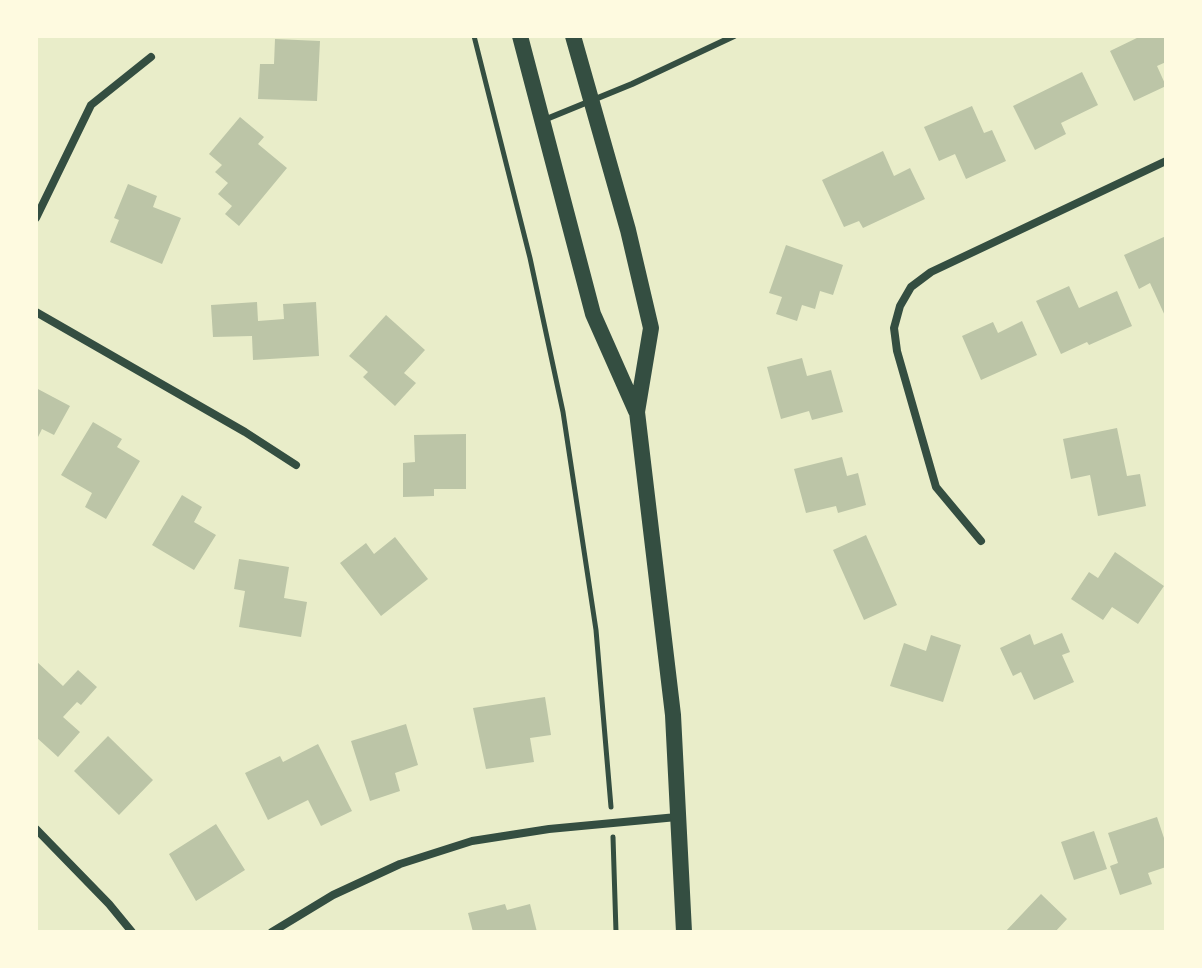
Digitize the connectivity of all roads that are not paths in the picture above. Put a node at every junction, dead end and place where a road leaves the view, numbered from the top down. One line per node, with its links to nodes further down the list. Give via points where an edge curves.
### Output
1 (520, 36): 6 (main road)
2 (573, 36): 5 (main road)
3 (734, 36): 5 (lane)
4 (151, 57): 8 (street, via 91,105)
5 (591, 101): 6 (lane); 10 (main road, via 651,328)
6 (543, 120): 10 (main road, via 593,314)
7 (1166, 161): 12 (street, via 931,272 911,287 900,306 894,328 897,351 936,487)
8 (36, 218)
9 (36, 312): 11 (street)
10 (637, 412): 13 (main road)
11 (296, 465)
12 (981, 541)
13 (680, 817): 16 (street, via 472,841 400,864 333,895); 17 (main road)
14 (36, 829): 15 (street)
15 (132, 932)
16 (272, 932)
17 (684, 932)

